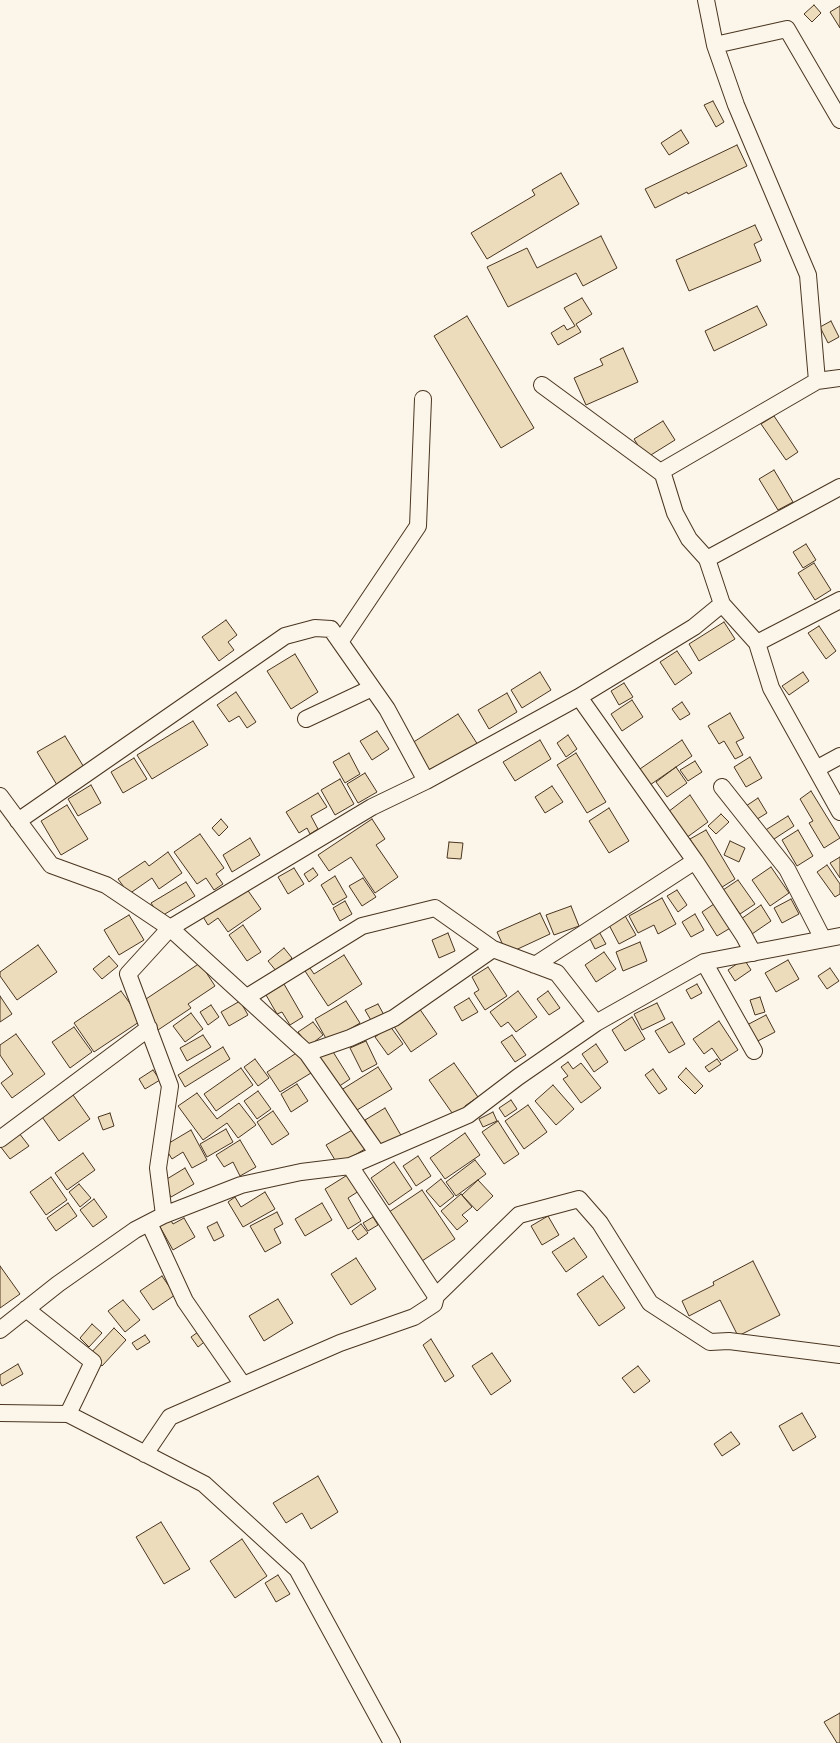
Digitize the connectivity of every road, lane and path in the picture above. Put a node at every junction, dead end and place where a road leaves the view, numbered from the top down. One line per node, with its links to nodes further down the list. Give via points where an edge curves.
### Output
1 (706, 0): 2 (street)
2 (715, 45): 3 (street, via 787,29); 5 (street, via 736,105 808,275)
3 (840, 120)
4 (840, 378): 5 (street)
5 (817, 381): 8 (street)
6 (542, 385): 8 (street)
7 (423, 400): 13 (street, via 418,526)
8 (663, 474): 10 (street, via 675,513 689,539)
9 (839, 483): 10 (street)
10 (707, 559): 12 (street)
11 (840, 600): 14 (street)
12 (722, 604): 14 (street); 16 (street, via 694,627)
13 (340, 642): 15 (street); 24 (street, via 331,629 315,628 285,636)
14 (757, 643): 19 (street, via 771,688)
15 (372, 688): 17 (street); 20 (street)
16 (579, 696): 20 (street); 25 (street)
17 (306, 719)
18 (840, 756): 19 (street)
19 (816, 769): 23 (street)
20 (426, 781): 26 (street, via 372,807)
21 (722, 787): 28 (street, via 787,869)
22 (0, 796): 24 (street)
23 (840, 812)
24 (18, 821): 26 (street, via 51,865 106,885)
25 (695, 861): 30 (street); 32 (street)
26 (170, 928): 33 (street); 35 (street, via 128,974)
27 (840, 936): 28 (street)
28 (823, 939): 30 (street)
29 (493, 949): 32 (street); 33 (street, via 435,908 362,926); 37 (street, via 394,1018)
30 (753, 953): 31 (street)
31 (704, 962): 34 (street); 36 (street)
32 (535, 965): 34 (street, via 557,973)
33 (246, 997): 37 (street)
34 (596, 1023): 39 (street, via 468,1115)
35 (149, 1028): 38 (street); 41 (street, via 170,1086 158,1168)
36 (754, 1051)
37 (307, 1053): 39 (street)
38 (0, 1139)
39 (378, 1154): 40 (street)
40 (350, 1166): 41 (street, via 301,1172 241,1185); 42 (street)
41 (156, 1219): 43 (street, via 135,1230); 46 (street, via 185,1301)
42 (436, 1296): 45 (street, via 519,1215 579,1199 600,1222 650,1303 710,1342 730,1341); 46 (street, via 434,1304 414,1317 340,1343)
43 (26, 1309): 44 (street); 48 (street, via 94,1362)
44 (0, 1330)
45 (840, 1354)
46 (243, 1385): 49 (street, via 170,1417)
47 (0, 1413): 48 (street)
48 (68, 1414): 49 (street)
49 (145, 1454): 50 (street, via 204,1484 297,1569)
50 (392, 1743)

